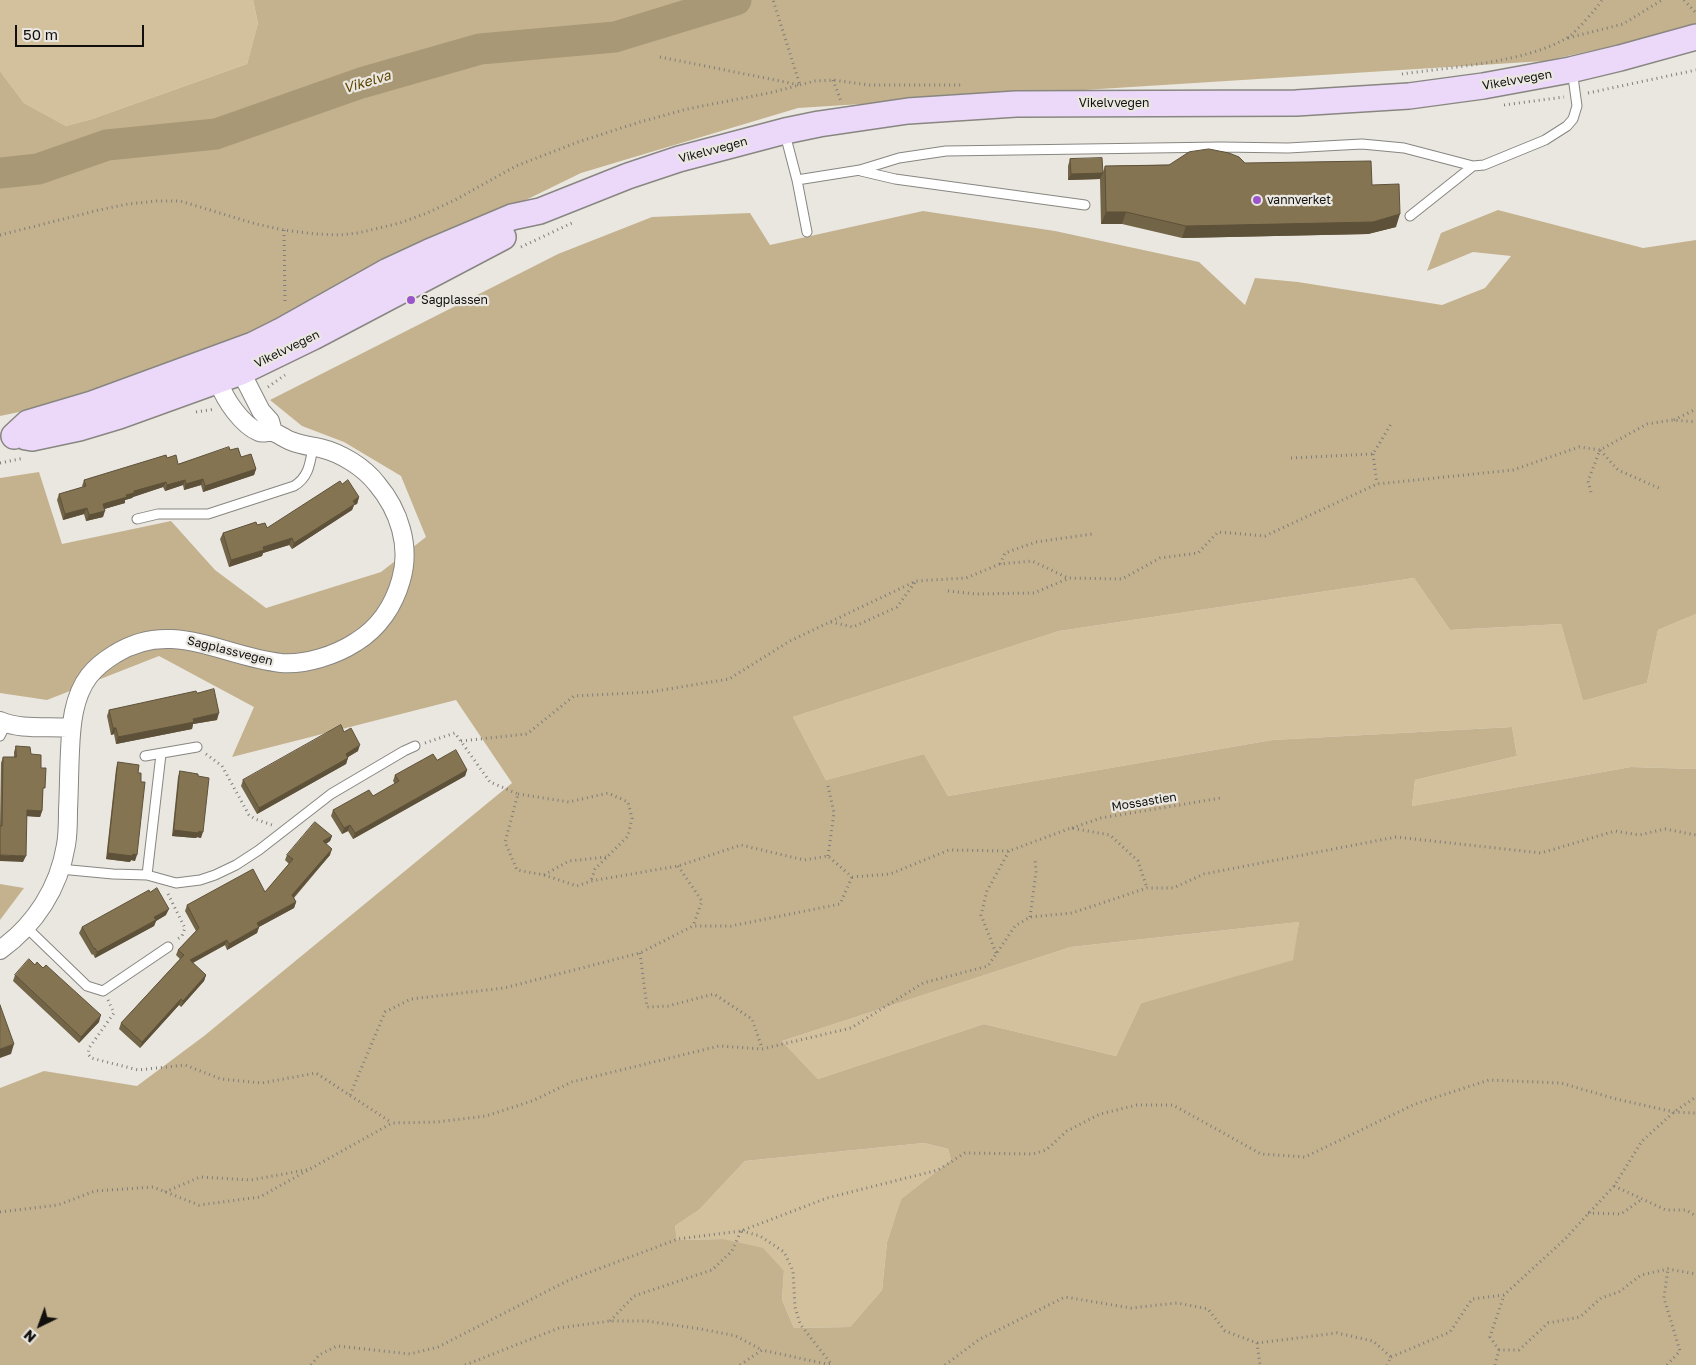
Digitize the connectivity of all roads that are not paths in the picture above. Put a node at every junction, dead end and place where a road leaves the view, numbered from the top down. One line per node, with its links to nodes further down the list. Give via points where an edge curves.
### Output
1 (1696, 36): 2 (street, Vikelvvegen)
2 (1570, 70): 3 (street, Vikelvvegen, via 1408,96 1296,102 1016,104 908,111); 4 (lane, via 1577,106 1568,126 1494,162)
3 (784, 131): 6 (lane); 8 (street, Vikelvvegen, via 628,176)
4 (1473, 166): 5 (lane, via 1404,148 1362,144 1288,148 946,151 899,158); 9 (lane)
5 (860, 170): 6 (lane); 7 (lane, via 896,179)
6 (797, 180): 10 (lane)
7 (1085, 205)
8 (540, 211): 11 (street, Vikelvvegen, via 512,218 388,271 253,345); 12 (street, Vikelvvegen, via 518,229)
9 (1410, 216)
10 (807, 232)
11 (219, 370): 12 (street, Vikelvvegen); 13 (street, Sagplassvegen, via 236,413 261,433); 14 (street, Vikelvvegen, via 28,423)
12 (241, 372): 13 (street, via 261,411 270,421)
13 (273, 432): 15 (street, Sagplassvegen, via 288,441)
14 (7, 437)
15 (314, 447): 16 (lane, via 305,477 294,486 208,514 158,514); 18 (street, Sagplassvegen, via 352,462 369,475 389,498 395,511 404,539 403,574 395,597 378,623 348,648 294,663 266,660 179,638 152,639 132,645 105,661 88,677 79,695)
16 (137, 519)
17 (2, 727): 18 (street)
18 (71, 728): 23 (street, Sagplassvegen, via 67,842)
19 (415, 746): 24 (lane, via 331,794 259,850 215,876 176,882)
20 (197, 747): 21 (lane)
21 (161, 754): 22 (lane); 24 (lane)
22 (145, 756)
23 (60, 869): 24 (lane); 25 (street, Sagplassvegen, via 47,900)
24 (147, 875)
25 (27, 928): 26 (lane, via 87,986 103,991); 27 (street, Sagplassvegen)
26 (168, 947)
27 (0, 950)

